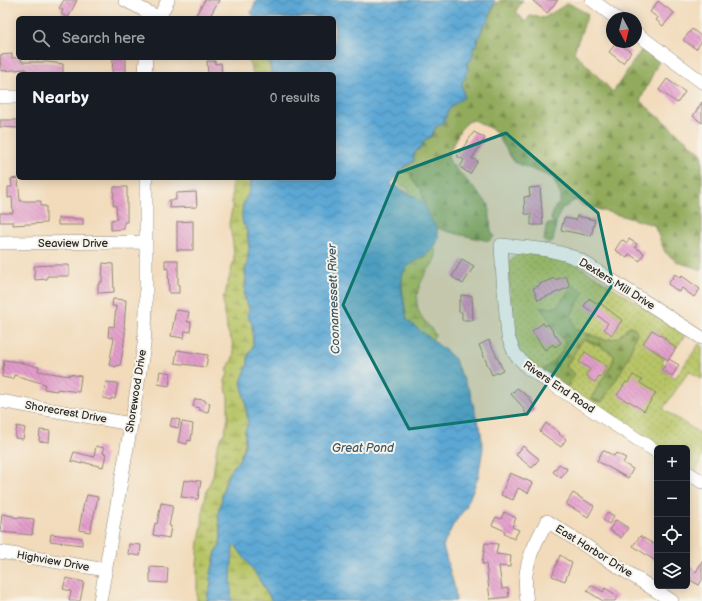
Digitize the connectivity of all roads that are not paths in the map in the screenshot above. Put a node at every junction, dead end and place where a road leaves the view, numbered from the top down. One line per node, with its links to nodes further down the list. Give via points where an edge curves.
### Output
1 (125, 0): 5 (street)
2 (168, 0): 6 (street)
3 (592, 0): 4 (street)
4 (608, 12)
5 (155, 16)
6 (160, 16)
7 (642, 37): 10 (street)
8 (146, 60): 9 (street)
9 (145, 72)
10 (702, 82)
11 (0, 97): 12 (street)
12 (16, 97)
13 (146, 180): 14 (street, Shorewood Drive)
14 (146, 242): 15 (street, Seaview Drive); 19 (street, Shorewood Drive, via 144,338)
15 (0, 243)
16 (502, 246): 17 (street, Dexters Mill Drive, via 548,249 580,260); 20 (street, Rivers End Road, via 508,332 517,358 536,374)
17 (702, 338)
18 (0, 401): 19 (street, Shorecrest Drive)
19 (131, 424): 24 (street, Shorewood Drive)
20 (654, 450)
21 (690, 474): 22 (street)
22 (702, 482)
23 (0, 552): 24 (street, Highview Drive)
24 (106, 570): 25 (street, Shorewood Drive)
25 (100, 601)
26 (527, 601): 27 (street, East Harbor Drive, via 525,594 528,559 547,521)
27 (672, 601)

